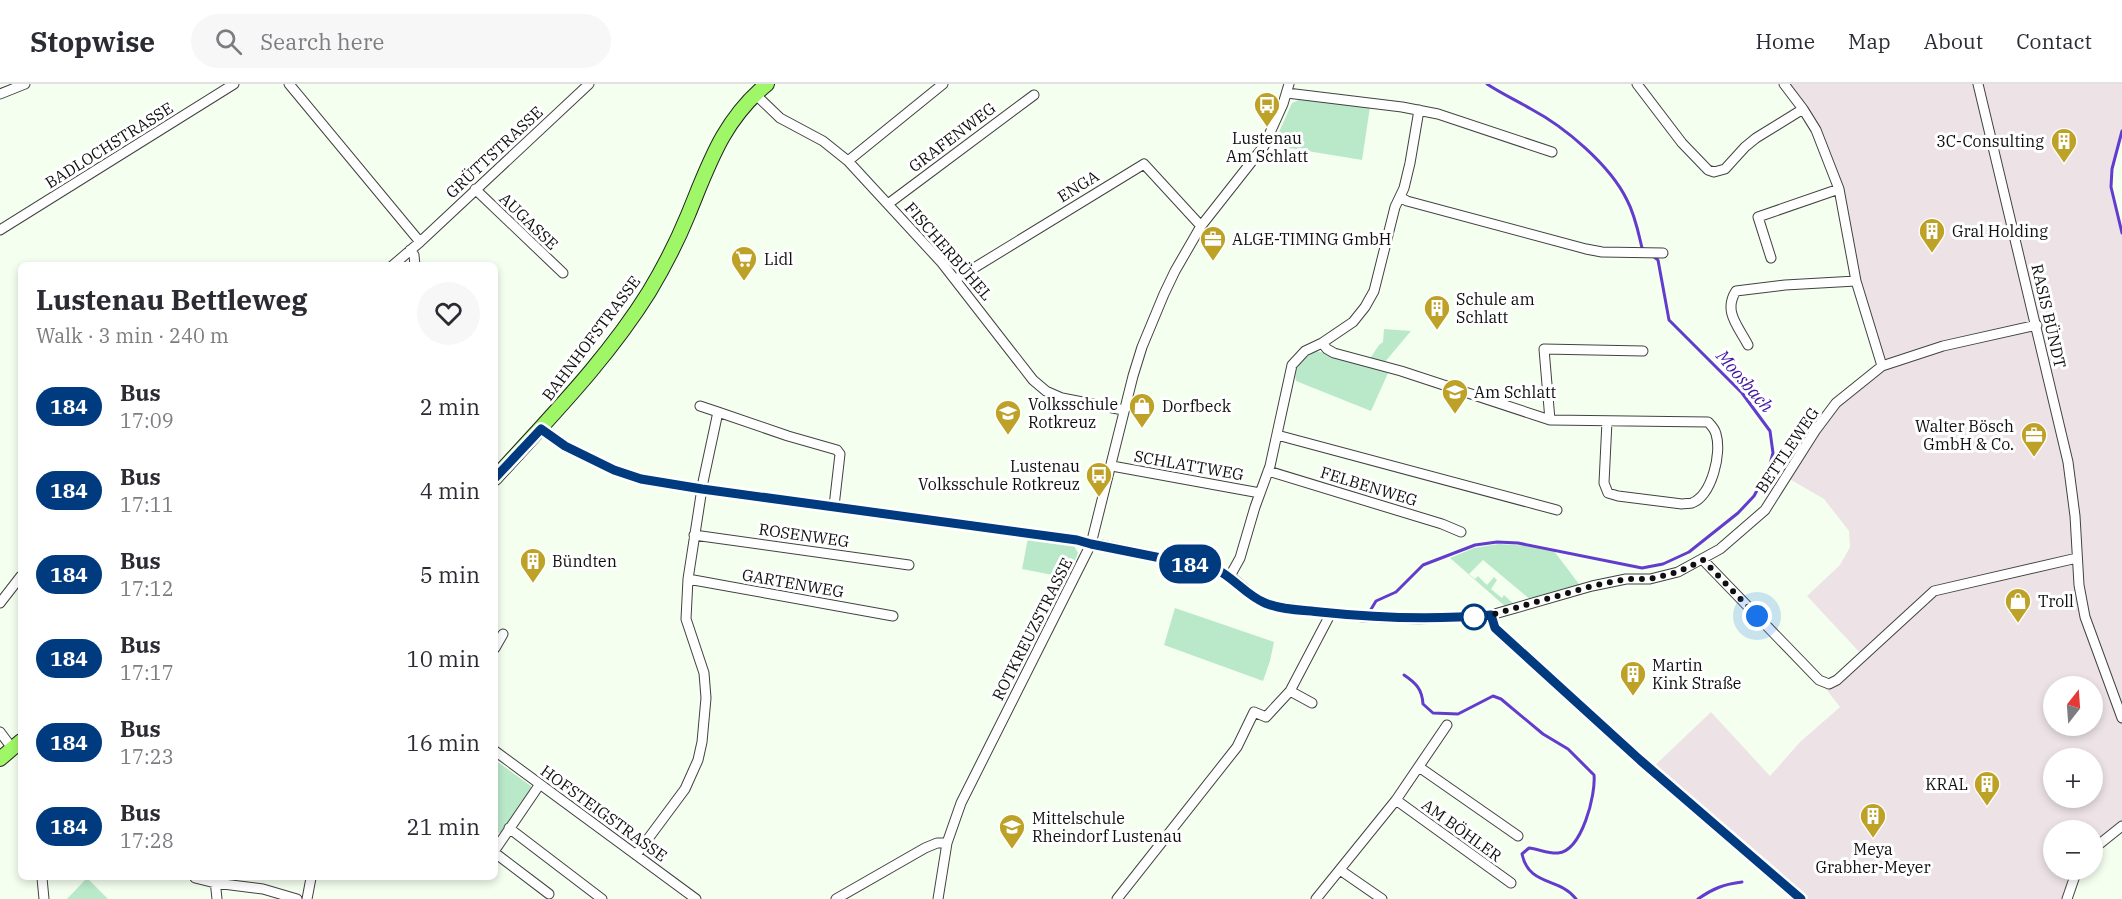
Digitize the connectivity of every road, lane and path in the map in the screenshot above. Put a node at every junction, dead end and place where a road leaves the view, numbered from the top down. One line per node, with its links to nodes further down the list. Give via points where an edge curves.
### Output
1 (25, 84): 11 (street)
2 (234, 84): 23 (street, BADLOCHSTRASSE)
3 (290, 84): 24 (street)
4 (589, 84): 18 (street, GRÜTTSTRASSE)
5 (766, 84): 12 (main road, BAHNHOFSTRASSE)
6 (944, 84): 17 (street)
7 (1637, 84): 14 (street, via 1682,143 1714,172 1725,169 1744,147)
8 (1784, 84): 14 (street)
9 (1977, 84): 33 (street, RASIS BÜNDT)
10 (1288, 89): 15 (street); 22 (street, ROTKREUZSTRASSE, via 1264,146)
11 (0, 94)
12 (755, 94): 17 (street, FISCHERBÜHEL, via 780,118 824,141); 43 (main road, BAHNHOFSTRASSE, via 735,115 717,146 674,245 648,293)
13 (1034, 96): 21 (street, GRAFENWEG)
14 (1803, 109): 19 (street, via 1816,130)
15 (1419, 110): 16 (street); 20 (street)
16 (1552, 152)
17 (848, 161): 21 (street, FISCHERBÜHEL)
18 (475, 189): 24 (street, GRÜTTSTRASSE); 30 (street, AUGASSE)
19 (1839, 189): 27 (street, via 1758,217); 32 (street)
20 (1400, 197): 26 (street, via 1572,246 1602,252); 34 (street, via 1374,291 1353,322)
21 (888, 204): 31 (street, FISCHERBÜHEL)
22 (1202, 226): 31 (street, ENGA, via 1144,164); 39 (street, ROTKREUZSTRASSE, via 1175,271 1153,320)
23 (0, 230)
24 (420, 242): 25 (street, GRÜTTSTRASSE)
25 (410, 250): 28 (street, GRÜTTSTRASSE); 29 (street)
26 (1663, 253)
27 (1771, 258)
28 (396, 262)
29 (415, 262)
30 (563, 273)
31 (956, 279): 39 (street, FISCHERBÜHEL, via 1033,380 1046,391 1062,398)
32 (1856, 281): 35 (street, via 1736,291 1729,308); 37 (street)
33 (2037, 325): 37 (street, BETTLEWEG, via 1943,346); 55 (street, RASIS BÜNDT, via 2068,462)
34 (1322, 344): 41 (street, via 1334,353 1401,370); 44 (street, via 1305,351 1293,365)
35 (1748, 345)
36 (1643, 351): 41 (street, via 1544,349)
37 (1882, 366): 56 (street, BETTLEWEG, via 1836,403 1765,510)
38 (700, 406): 40 (street)
39 (1124, 410): 45 (street, ROTKREUZSTRASSE)
40 (718, 412): 48 (street); 50 (street, via 837,450 840,454)
41 (1550, 420): 42 (street)
42 (1607, 421): 42 (street, via 1708,422 1716,434 1716,466 1704,493 1693,502 1682,504 1608,493 1604,483)
43 (541, 429): 47 (main road, BAHNHOFSTRASSE); 48 (street, BETTLEWEG, via 565,446 614,470 641,479)
44 (1278, 435): 46 (street); 51 (street)
45 (1112, 466): 49 (street, SCHLATTWEG); 54 (street, ROTKREUZSTRASSE)
46 (1268, 471): 49 (street); 52 (street, FELBENWEG)
47 (498, 475)
48 (702, 489): 50 (street, BETTLEWEG); 53 (street)
49 (1260, 493): 58 (street, via 1240,558)
50 (834, 506): 54 (street, BETTLEWEG)
51 (1557, 510)
52 (1461, 532)
53 (694, 535): 57 (street, ROSENWEG); 59 (street)
54 (1091, 544): 58 (street, BETTLEWEG, via 1216,569); 84 (street, ROTKREUZSTRASSE, via 968,789)
55 (2077, 558): 56 (street, via 1934,591 1829,684 1819,680); 69 (street, RASIS BÜNDT, via 2085,617)
56 (1703, 560): 63 (street, BETTLEWEG, via 1678,572 1592,586)
57 (909, 565)
58 (1230, 576): 62 (street, BETTLEWEG, via 1265,603)
59 (688, 579): 64 (street, GARTENWEG); 86 (street, via 686,619 704,673 702,742 685,789)
60 (18, 580): 61 (street)
61 (0, 603)
62 (1331, 613): 63 (street, BETTLEWEG, via 1420,619); 67 (street)
63 (1491, 615): 105 (street, via 1495,628 1564,693)
64 (893, 616)
65 (503, 634): 66 (street)
66 (498, 643)
67 (1290, 691): 68 (street); 102 (street, via 1266,717 1254,712 1237,747)
68 (1312, 703)
69 (2122, 718)
70 (1447, 725): 76 (street, AM BÖHLER)
71 (0, 732): 72 (street)
72 (18, 742)
73 (18, 744): 75 (main road)
74 (498, 753): 77 (street, HOFSTEIGSTRASSE)
75 (0, 759)
76 (1419, 768): 78 (street, AM BÖHLER); 82 (street, AM BÖHLER)
77 (540, 784): 80 (street); 86 (street, HOFSTEIGSTRASSE)
78 (1396, 800): 87 (street, AM BÖHLER); 92 (street, AM BÖHLER)
79 (2122, 826): 83 (street)
80 (509, 828): 81 (street); 98 (street)
81 (499, 836)
82 (1518, 836)
83 (2103, 841)
84 (946, 843): 100 (street, via 925,848); 101 (street, ROTKREUZSTRASSE)
85 (498, 853): 93 (street)
86 (636, 855): 99 (street, HOFSTEIGSTRASSE)
87 (1340, 870): 103 (street, AM BÖHLER); 104 (street)
88 (42, 880): 94 (street)
89 (215, 880): 95 (street); 96 (street)
90 (311, 880): 97 (street)
91 (2074, 880): 106 (street)
92 (1511, 884)
93 (549, 894)
94 (44, 899)
95 (217, 899)
96 (297, 899)
97 (307, 899)
98 (602, 899)
99 (696, 899)
100 (836, 899)
101 (938, 899)
102 (1117, 899)
103 (1317, 899)
104 (1382, 899)
105 (1801, 899)
106 (2067, 899)

